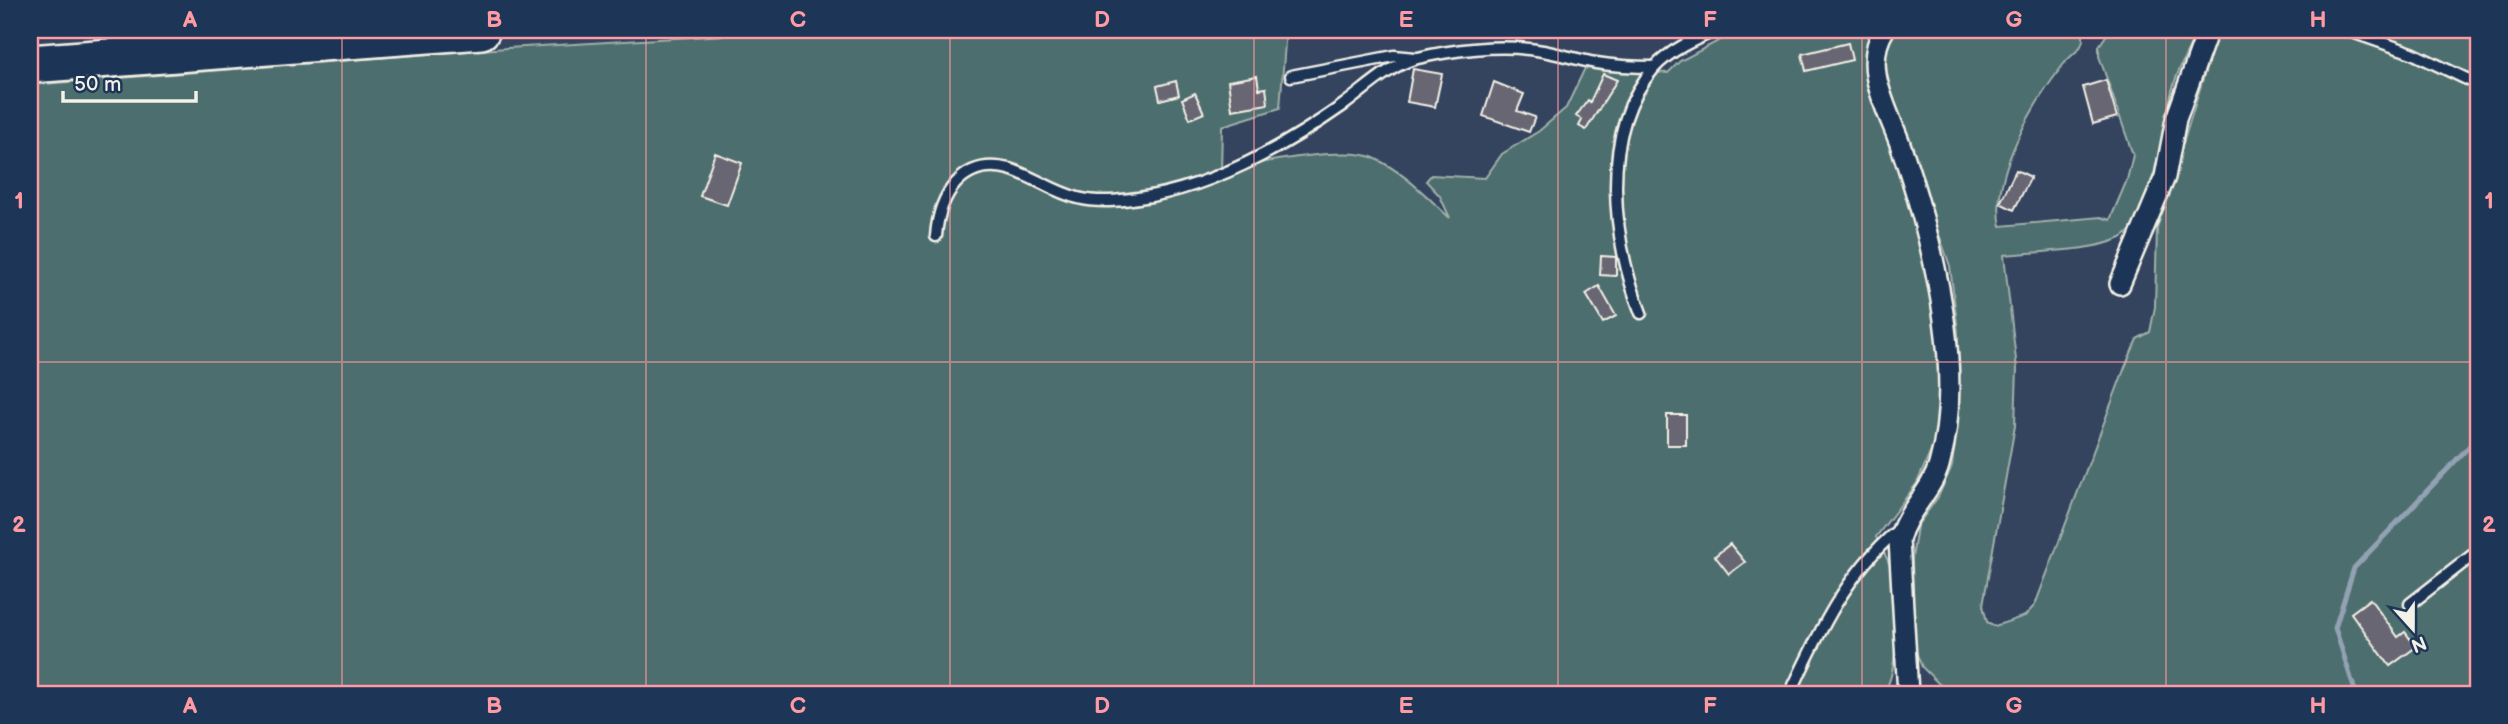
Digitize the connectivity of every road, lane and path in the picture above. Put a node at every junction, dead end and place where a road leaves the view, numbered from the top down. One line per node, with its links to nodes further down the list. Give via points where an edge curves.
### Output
1 (481, 30): 7 (highway)
2 (1717, 30): 8 (lane, via 1687,42)
3 (1884, 30): 14 (street, via 1876,51 1876,78 1925,224 1947,346 1944,443 1938,469)
4 (2208, 30): 12 (street, via 2176,120 2165,177)
5 (2346, 30): 10 (lane, via 2412,53)
6 (1416, 58): 8 (lane, via 1526,48 1617,66); 9 (lane, via 1394,56); 11 (lane, via 1392,69 1281,145 1202,183 1115,202 1079,198 1012,170 993,166 973,172 944,196)
7 (30, 64)
8 (1654, 68): 13 (lane, via 1637,94 1622,133 1616,198 1620,249)
9 (1291, 76)
10 (2477, 84)
11 (936, 236)
12 (2120, 284)
13 (1641, 313)
14 (1902, 528): 17 (lane, via 1859,567 1815,640); 18 (street)
15 (2478, 551): 16 (lane)
16 (2410, 604)
17 (1790, 694)
18 (1908, 694)

